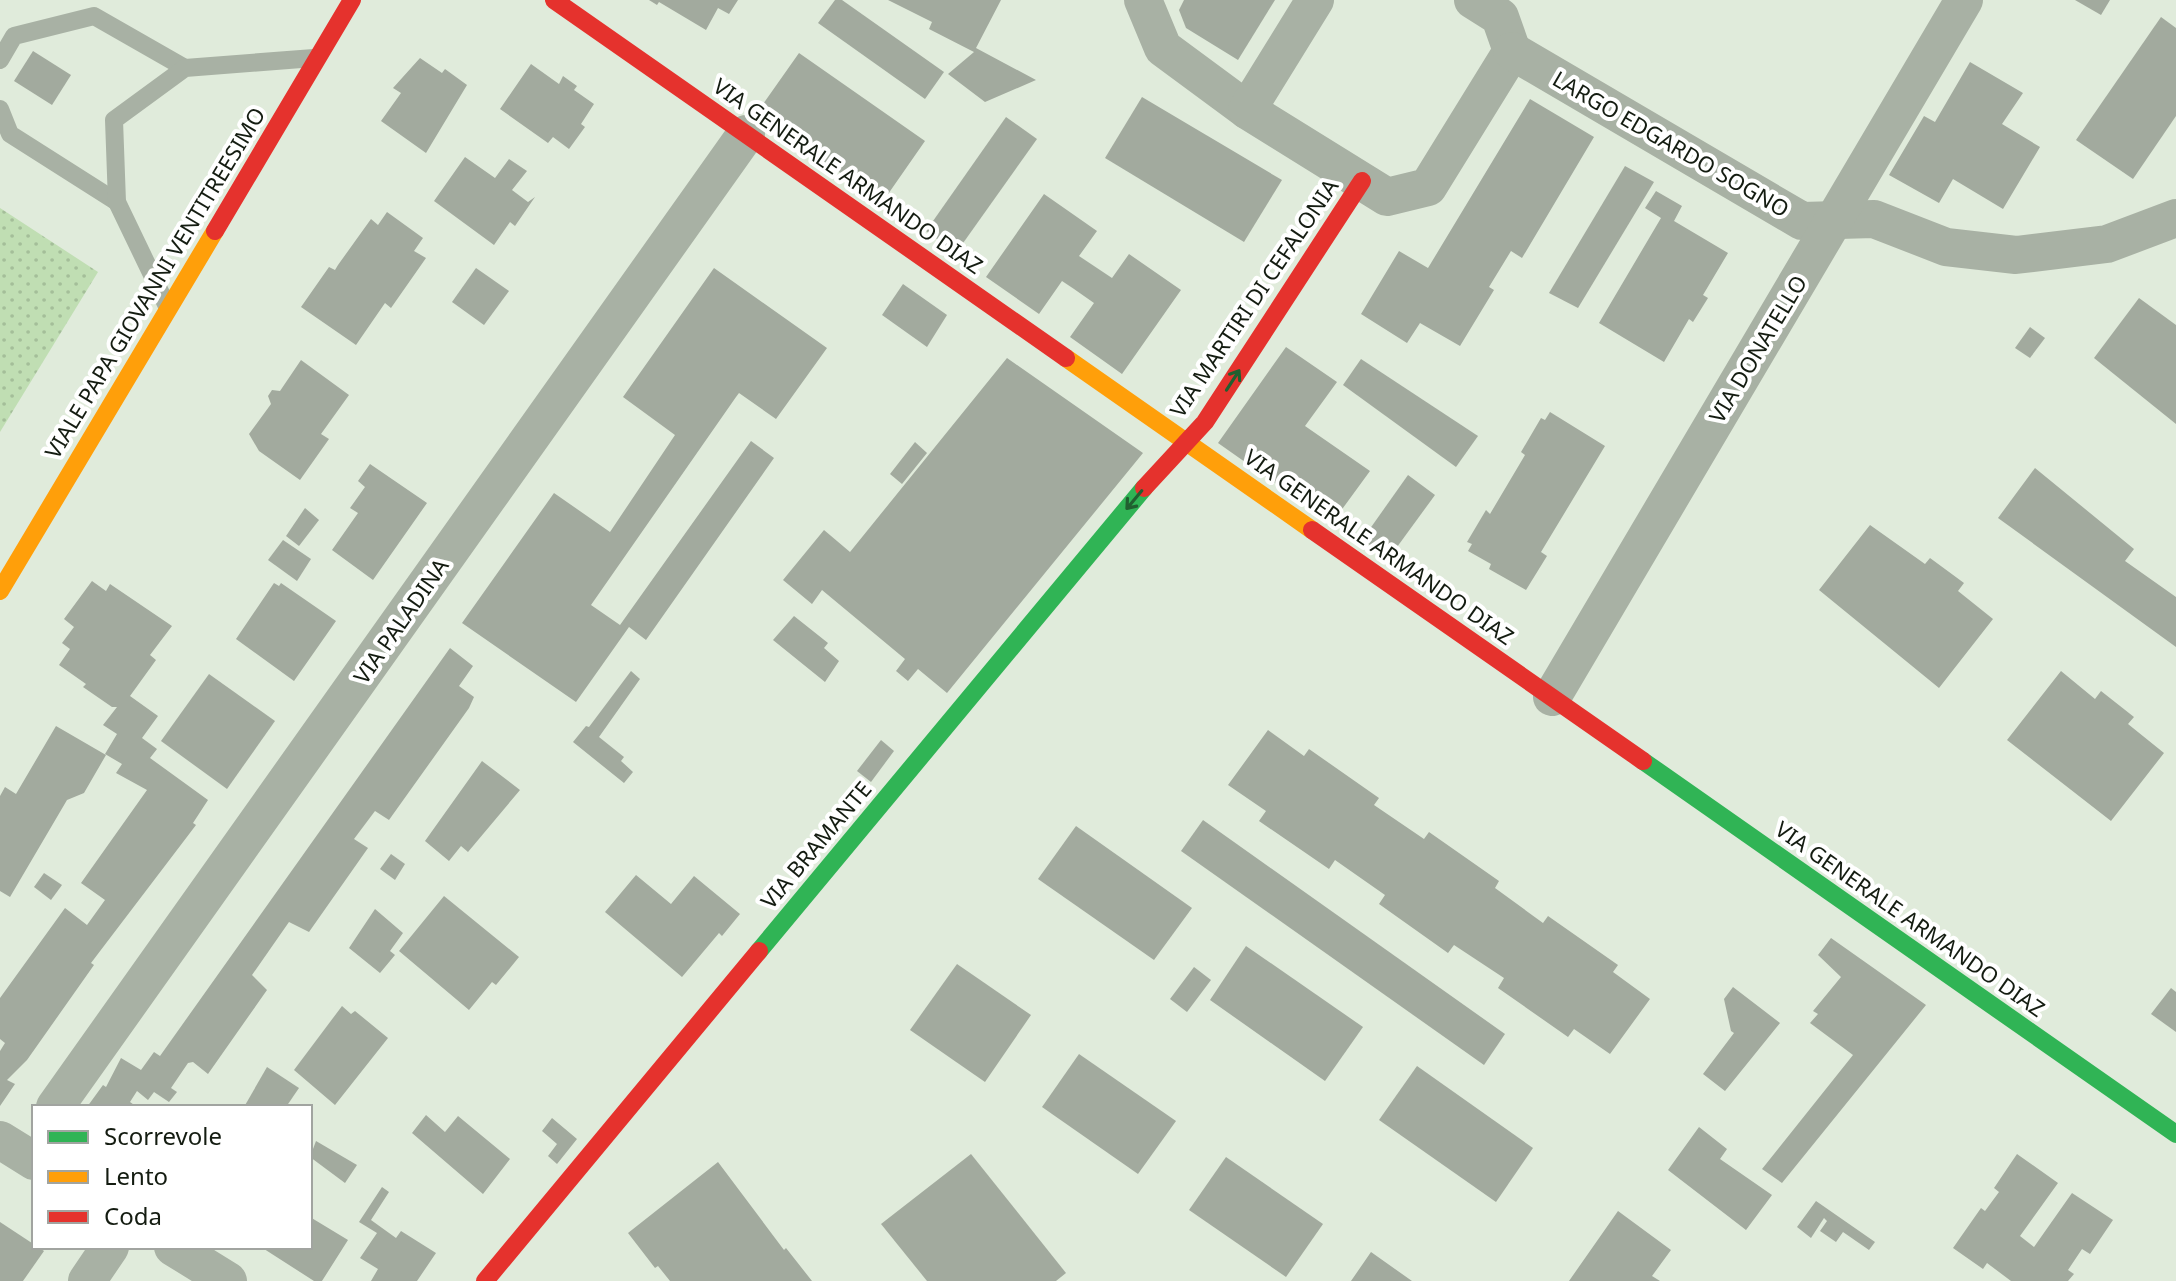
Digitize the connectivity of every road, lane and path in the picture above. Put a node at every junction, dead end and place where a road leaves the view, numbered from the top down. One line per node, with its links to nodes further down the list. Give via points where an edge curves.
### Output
1 (352, 0): 8 (street, VIALE PAPA GIOVANNI VENTITREESIMO)
2 (554, 0): 13 (street, VIA GENERALE ARMANDO DIAZ)
3 (1143, 0): 12 (street, via 1163,48)
4 (1315, 0): 12 (street)
5 (1473, 0): 7 (street, via 1500,17)
6 (1964, 0): 17 (street, VIA DONATELLO)
7 (1512, 51): 14 (street, via 1428,187 1387,197); 17 (street, LARGO EDGARDO SOGNO, via 1802,221)
8 (317, 58): 10 (lane); 18 (street, VIALE PAPA GIOVANNI VENTITREESIMO)
9 (0, 60): 10 (lane, via 14,36 94,16)
10 (185, 68): 15 (lane, via 114,120)
11 (0, 109): 15 (lane, via 10,134)
12 (1247, 110): 14 (street)
13 (746, 134): 19 (street, VIA GENERALE ARMANDO DIAZ); 22 (street, VIA PALADINA)
14 (1362, 181): 19 (street, VIA MARTIRI DI CEFALONIA, one-way to 14, via 1205,422)
15 (117, 202): 18 (lane)
16 (2176, 218): 17 (street, LARGO EDGARDO SOGNO, via 2107,244 2016,255 1946,247 1874,219)
17 (1834, 221): 21 (street, VIA DONATELLO)
18 (168, 308): 20 (street, VIALE PAPA GIOVANNI VENTITREESIMO)
19 (1186, 442): 21 (street, VIA GENERALE ARMANDO DIAZ); 28 (street, VIA BRAMANTE, one-way to 28)
20 (0, 591)
21 (1552, 697): 23 (street, VIA GENERALE ARMANDO DIAZ)
22 (56, 1105)
23 (2176, 1134)
24 (109, 1249): 26 (street)
25 (176, 1249): 27 (street)
26 (87, 1281)
27 (228, 1281)
28 (485, 1281)

